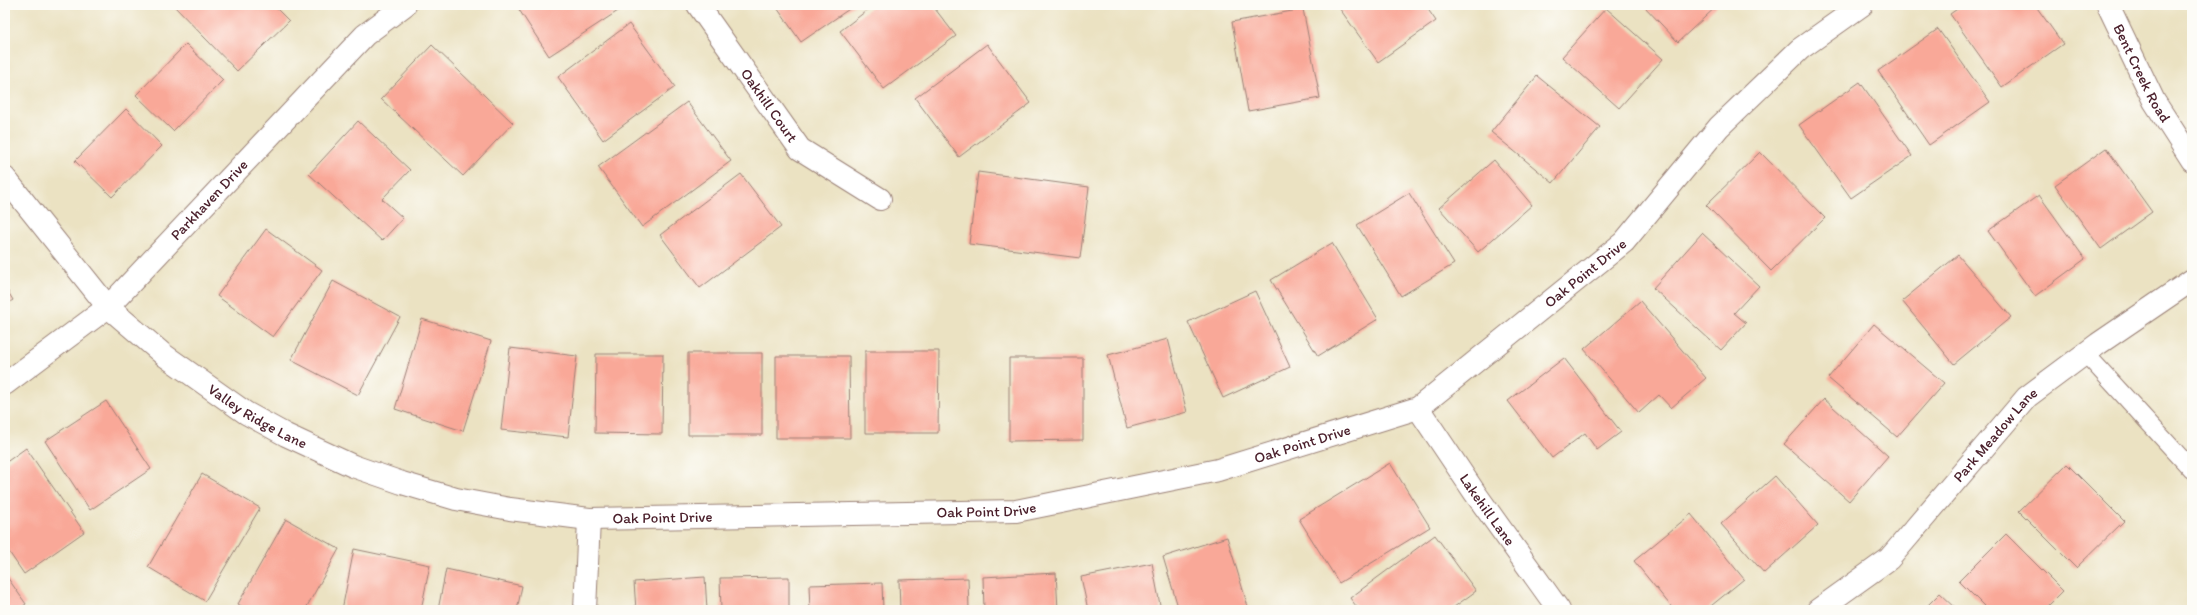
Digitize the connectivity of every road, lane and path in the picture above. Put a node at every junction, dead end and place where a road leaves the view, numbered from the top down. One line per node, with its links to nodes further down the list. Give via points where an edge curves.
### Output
1 (405, 5): 9 (street, Parkhaven Drive, via 365,35)
2 (698, 5): 7 (street, Oakhill Court, via 800,149)
3 (1862, 5): 12 (street, Oak Point Drive, via 1800,49 1720,127 1624,242)
4 (2108, 5): 5 (street, Bent Creek Road, via 2154,101)
5 (2192, 160)
6 (5, 178): 9 (street, Valley Ridge Lane)
7 (880, 199)
8 (2192, 280): 10 (street, Park Meadow Lane)
9 (108, 307): 11 (street, Parkhaven Drive); 14 (street, Valley Ridge Lane, via 164,355 246,413 346,463 456,499)
10 (2085, 353): 13 (lane); 17 (street, Park Meadow Lane, via 2028,397 1889,559)
11 (5, 384)
12 (1418, 408): 14 (street, Oak Point Drive, via 1218,470 1016,511); 16 (street, Lakehill Lane)
13 (2192, 470)
14 (589, 519): 15 (street)
15 (585, 610)
16 (1559, 610)
17 (1818, 610)

